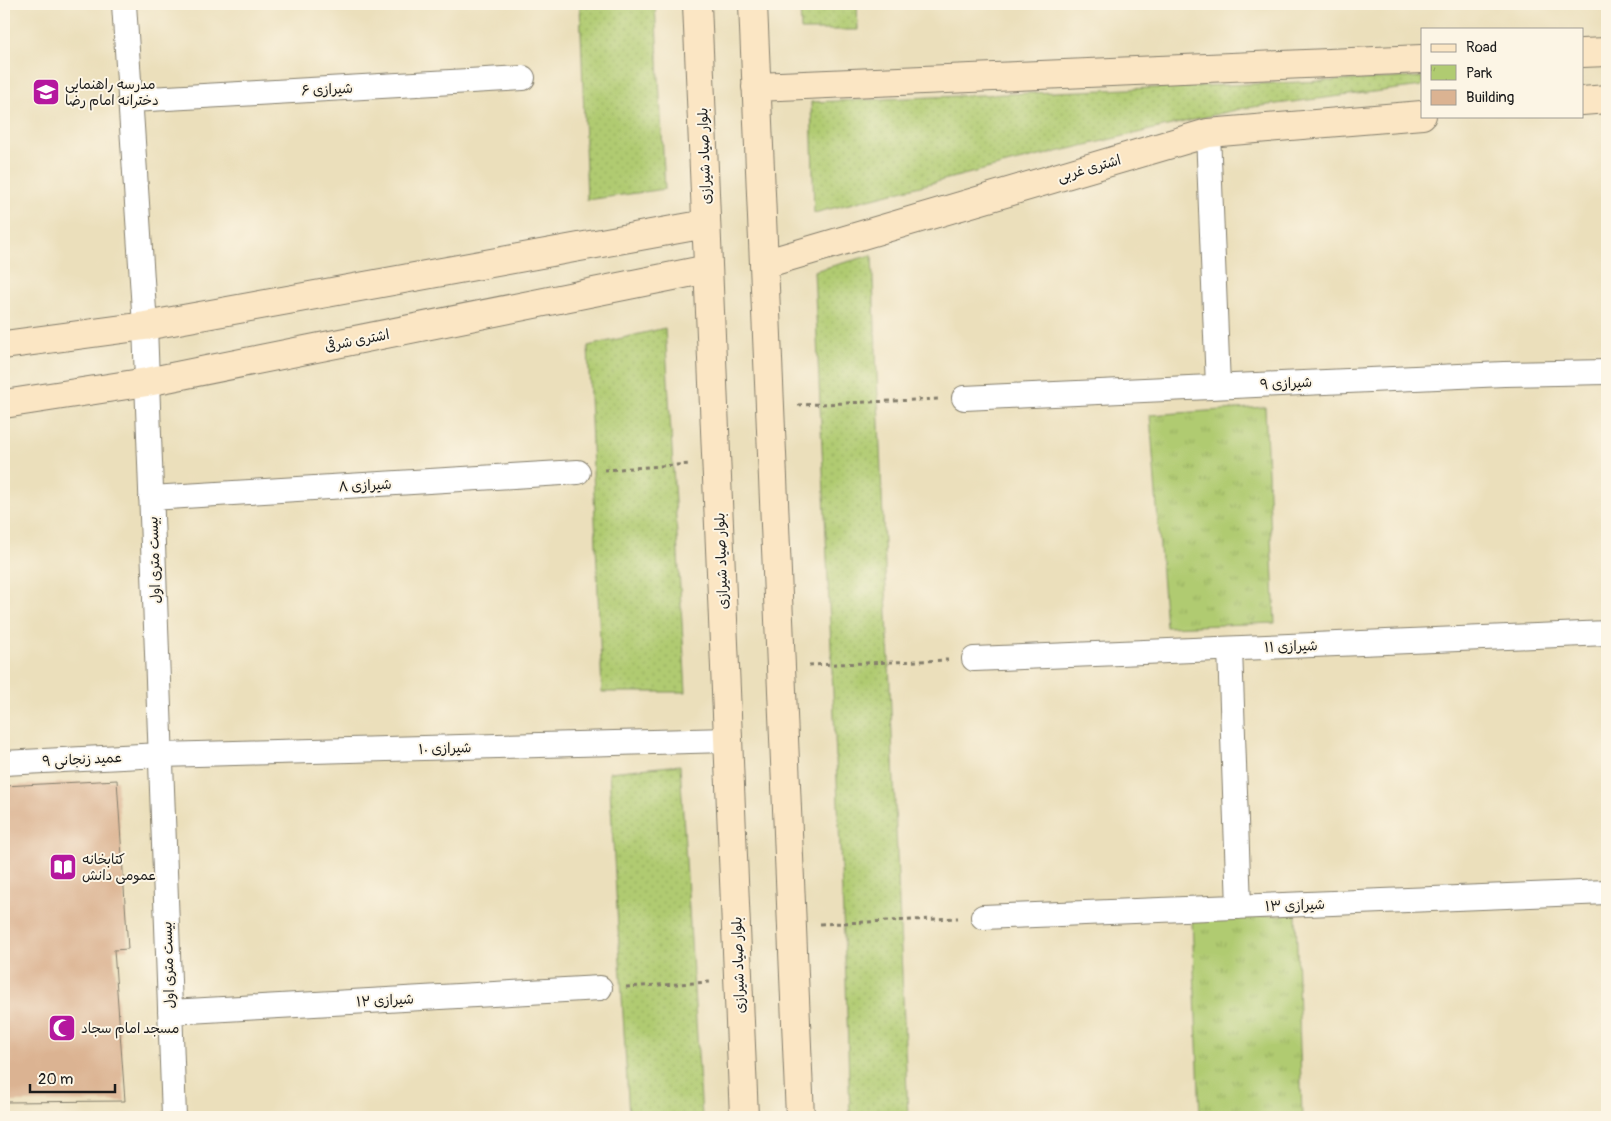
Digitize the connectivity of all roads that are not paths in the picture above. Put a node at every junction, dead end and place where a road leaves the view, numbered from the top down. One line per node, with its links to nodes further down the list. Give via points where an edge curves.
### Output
1 (124, 4): 10 (street, بیست متری اول)
2 (697, 4): 14 (main road, بلوار صیاد شیرازی)
3 (754, 4): 8 (main road)
4 (1607, 52): 5 (main road)
5 (1584, 53)
6 (1421, 60): 8 (main road)
7 (523, 78): 10 (street, شیرازی ۶)
8 (756, 87): 15 (main road)
9 (1607, 99): 11 (main road)
10 (130, 100): 17 (street, بیست متری اول)
11 (1584, 101)
12 (1421, 115): 13 (main road, اشتری غربی)
13 (1208, 134): 15 (main road, اشتری غربی); 21 (street)
14 (706, 224): 16 (main road, بلوار صیاد شیرازی); 17 (main road)
15 (764, 264): 39 (main road)
16 (708, 269): 20 (main road, اشتری شرقی); 29 (main road, بلوار صیاد شیرازی)
17 (145, 326): 18 (main road); 20 (street, بیست متری اول)
18 (4, 345)
19 (1607, 372): 21 (street, شیرازی ۹)
20 (147, 382): 23 (main road, اشتری شرقی); 25 (street, بیست متری اول)
21 (1218, 386): 22 (street, شیرازی ۹)
22 (964, 398)
23 (4, 404)
24 (578, 472): 25 (street, شیرازی ۸)
25 (151, 498): 30 (street, بیست متری اول)
26 (1607, 633): 27 (street, شیرازی ۱۱)
27 (1230, 649): 28 (street, شیرازی ۱۱); 33 (street)
28 (974, 659)
29 (728, 740): 30 (street, شیرازی ۱۰); 38 (main road, بلوار صیاد شیرازی)
30 (161, 755): 31 (street, عمید زنجانی ۹); 36 (street, بیست متری اول)
31 (4, 762)
32 (1607, 892): 33 (street, شیرازی ۱۳)
33 (1239, 907): 34 (street, شیرازی ۱۳)
34 (983, 917)
35 (600, 988): 36 (street, شیرازی ۱۲)
36 (170, 1012): 37 (street, بیست متری اول)
37 (174, 1117)
38 (744, 1117)
39 (800, 1117)

